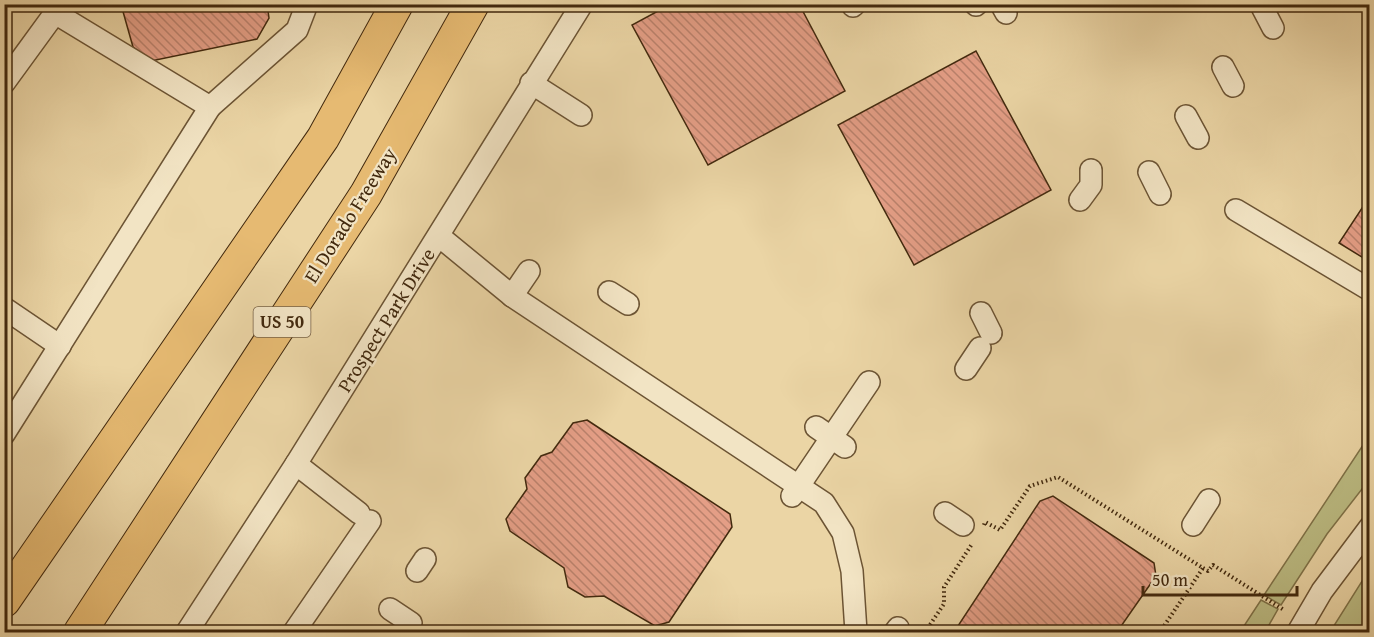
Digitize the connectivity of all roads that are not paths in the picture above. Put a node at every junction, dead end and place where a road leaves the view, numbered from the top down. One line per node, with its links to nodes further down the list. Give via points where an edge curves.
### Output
1 (307, 4): 11 (street, via 297,30)
2 (398, 4): 39 (highway, via 323,138)
3 (473, 4): 42 (highway, El Dorado Freeway / US 50, via 366,194)
4 (582, 4): 9 (street, Prospect Park Drive)
5 (1261, 5): 6 (street)
6 (1273, 28)
7 (1223, 67): 10 (street)
8 (4, 82): 11 (street, via 55,13)
9 (531, 83): 12 (street); 20 (street, Prospect Park Drive)
10 (1233, 86)
11 (210, 107): 28 (street)
12 (581, 115)
13 (1186, 116): 14 (street)
14 (1198, 138)
15 (1091, 170): 18 (street, via 1091,184)
16 (1149, 172): 17 (street)
17 (1160, 194)
18 (1080, 200)
19 (1236, 210): 22 (street)
20 (439, 236): 24 (street); 32 (street, Prospect Park Drive)
21 (529, 271): 24 (street)
22 (1370, 290)
23 (609, 292): 25 (street)
24 (512, 296): 33 (street)
25 (628, 304)
26 (4, 308): 28 (street)
27 (981, 313): 29 (street, via 986,340)
28 (60, 346): 31 (street)
29 (966, 369)
30 (868, 382): 33 (street)
31 (4, 434)
32 (296, 464): 43 (street, Prospect Park Drive); 44 (street, via 364,517)
33 (795, 491): 45 (street, via 824,502 843,533 841,559 852,571)
34 (1209, 500): 36 (street)
35 (945, 513): 38 (street)
36 (1193, 525)
37 (1370, 527): 46 (street, via 1322,591)
38 (972, 533)
39 (4, 601)
40 (390, 609): 41 (street)
41 (411, 623)
42 (80, 633)
43 (187, 633)
44 (294, 633)
45 (856, 633)
46 (1298, 633)

